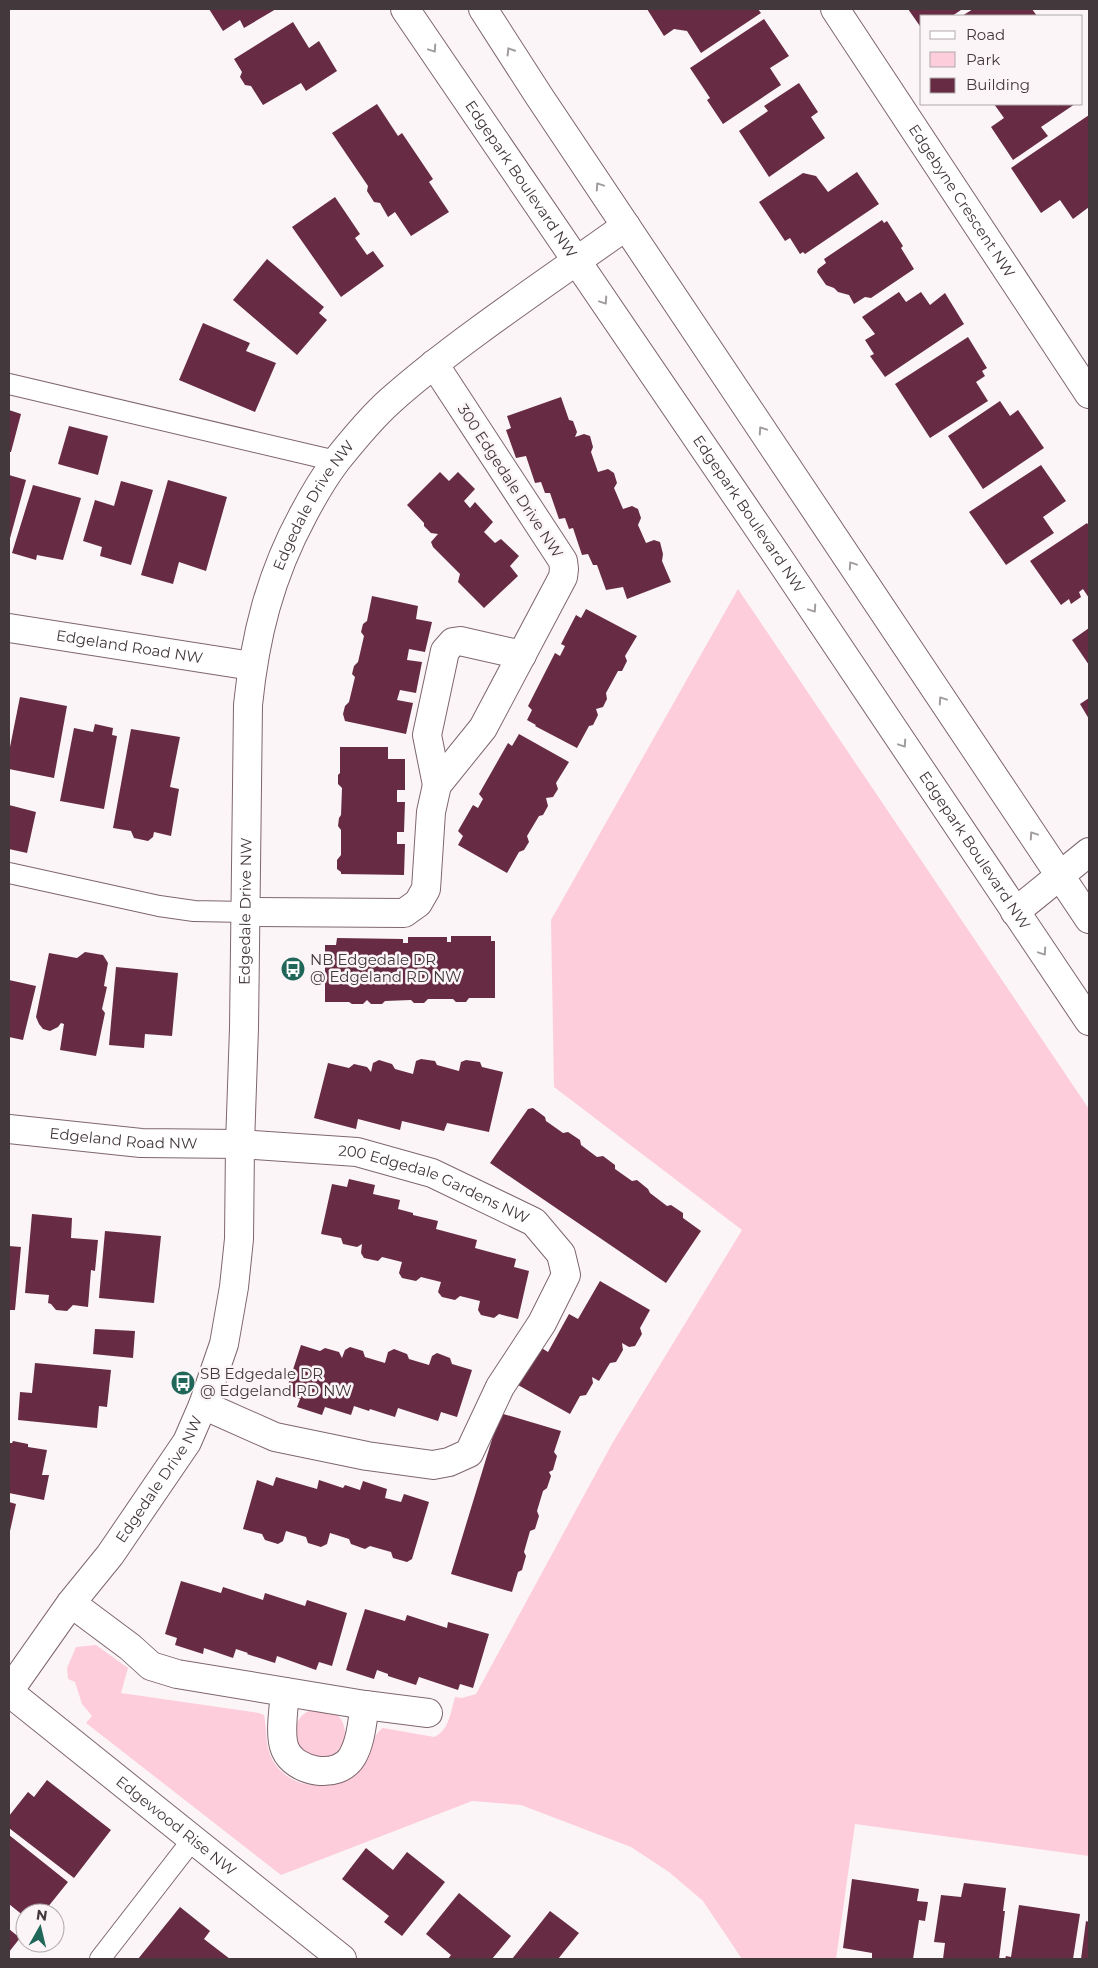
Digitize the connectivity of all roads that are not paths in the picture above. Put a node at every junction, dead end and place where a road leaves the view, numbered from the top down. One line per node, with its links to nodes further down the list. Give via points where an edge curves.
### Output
1 (406, 9): 5 (street, Edgepark Boulevard NW, one-way to 5)
2 (483, 9): 4 (street, one-way to 2)
3 (835, 9): 8 (street, Edgebyne Crescent NW)
4 (626, 226): 5 (street, Edgedale Drive NW); 16 (street, one-way to 4)
5 (577, 261): 6 (street, Edgedale Drive NW); 18 (street, Edgepark Boulevard NW, one-way to 18)
6 (434, 364): 9 (street, Edgedale Drive NW, via 388,402); 11 (street, 300 Edgedale Drive NW, via 564,565 563,577)
7 (9, 384): 9 (lane)
8 (1089, 394)
9 (336, 461): 12 (street, Edgedale Drive NW, via 314,494 276,570 260,621)
10 (9, 628): 12 (street, Edgeland Road NW)
11 (522, 655): 13 (street, 300 Edgedale Drive NW, via 482,728); 13 (street, 300 Edgedale Drive NW, via 460,641 453,642 445,652 427,735)
12 (252, 666): 17 (street, Edgedale Drive NW, via 248,705)
13 (437, 784): 17 (street, 300 Edgedale Drive NW, via 429,829 426,888 424,896 412,908 404,913)
14 (1089, 852): 16 (street)
15 (9, 872): 17 (lane, via 159,906 194,911)
16 (1060, 876): 18 (street); 19 (street)
17 (246, 912): 22 (street, Edgedale Drive NW)
18 (1015, 912): 20 (street, Edgepark Boulevard NW, one-way to 20)
19 (1089, 919)
20 (1089, 1021)
21 (9, 1129): 22 (street, Edgeland Road NW, via 141,1143)
22 (240, 1144): 23 (street, Edgedale Drive NW, via 239,1239 234,1287 224,1344); 23 (street, 200 Edgedale Gardens NW, via 357,1152 432,1173 534,1222 561,1254 566,1275 542,1323 500,1387 469,1453 459,1458 433,1464 358,1454 275,1437)
23 (203, 1405): 24 (street, Edgedale Drive NW, via 187,1442 110,1555)
24 (71, 1603): 25 (street, Edgedale Drive NW); 26 (street, via 151,1666 178,1674)
25 (9, 1691): 29 (street, Edgewood Rise NW)
26 (285, 1692): 27 (street); 27 (street, via 285,1749 297,1764 319,1771 344,1764 353,1755)
27 (365, 1705): 28 (street)
28 (428, 1712)
29 (193, 1839): 30 (lane); 31 (street, Edgewood Rise NW)
30 (100, 1959)
31 (342, 1959)

